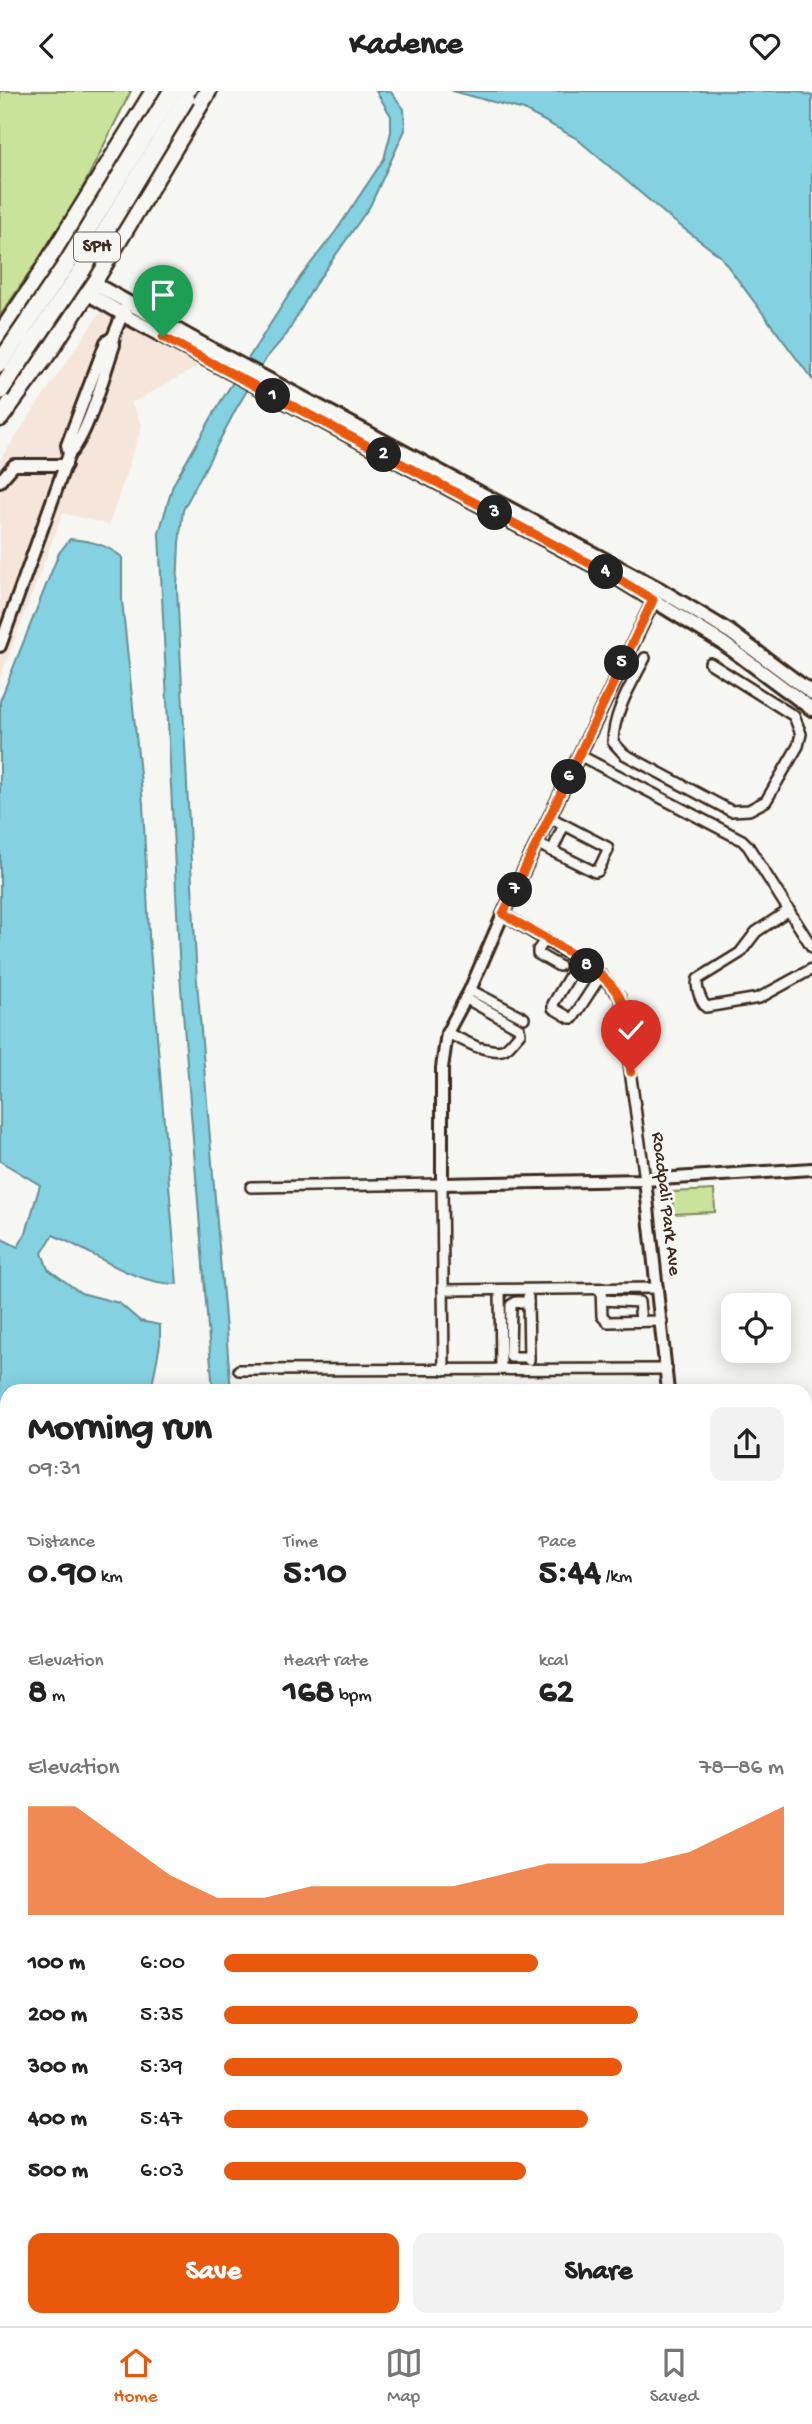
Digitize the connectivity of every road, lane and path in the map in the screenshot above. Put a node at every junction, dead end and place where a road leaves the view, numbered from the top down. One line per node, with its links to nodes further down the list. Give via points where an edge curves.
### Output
1 (154, 91): 4 (highway)
2 (208, 91): 5 (highway)
3 (184, 93): 8 (highway, SPH, bridge); 9 (highway, SPH, bridge, via 82,271)
4 (51, 258): 5 (main road); 7 (highway)
5 (90, 288): 6 (main road); 10 (highway)
6 (125, 308): 11 (street, via 76,448); 13 (main road, via 605,571)
7 (0, 335)
8 (0, 363)
9 (0, 391)
10 (0, 418)
11 (67, 459): 12 (street, via 14,465); 14 (street)
12 (0, 481)
13 (656, 594): 17 (street); 19 (main road, via 730,632); 20 (main road)
14 (0, 646)
15 (645, 657): 18 (street)
16 (710, 663): 22 (street, via 794,716 801,734 766,801 758,807 731,811 624,754 613,742)
17 (614, 682): 18 (street); 21 (street)
18 (629, 689): 22 (street)
19 (812, 693)
20 (812, 709)
21 (596, 719): 22 (street); 23 (street)
22 (613, 729)
23 (579, 755): 24 (street); 28 (street, via 742,840)
24 (551, 818): 25 (street); 26 (street)
25 (564, 825): 27 (street); 27 (street, via 608,850 595,872)
26 (538, 843): 27 (street); 29 (street)
27 (552, 851)
28 (789, 910): 31 (street); 34 (street, via 756,932 740,953 698,978 702,1003 706,1007 759,998)
29 (503, 914): 30 (street, Roadpali Park Ave); 36 (street)
30 (546, 939): 32 (street, Roadpali Park Ave); 32 (street, via 538,954 558,968)
31 (812, 947)
32 (567, 953): 33 (street, Roadpali Park Ave)
33 (579, 960): 35 (street, Roadpali Park Ave); 35 (street, via 553,1008 573,1018)
34 (812, 969)
35 (601, 975): 40 (street, Roadpali Park Ave, via 622,1005)
36 (468, 994): 37 (street); 38 (street); 38 (street, via 520,1033 500,1052)
37 (524, 1018)
38 (447, 1033): 41 (street, via 442,1068)
39 (812, 1169): 40 (street)
40 (645, 1180): 41 (street); 43 (street, Roadpali Park Ave)
41 (442, 1184): 42 (street); 45 (street)
42 (251, 1187)
43 (658, 1288): 44 (street); 51 (street, Roadpali Park Ave)
44 (601, 1289): 47 (street); 48 (street)
45 (443, 1290): 46 (street); 57 (street)
46 (500, 1290): 47 (street); 53 (street)
47 (528, 1290): 49 (street)
48 (601, 1300): 50 (street, via 602,1315 608,1321); 50 (street, via 639,1302)
49 (528, 1303): 52 (street); 52 (street, via 511,1305 510,1354)
50 (641, 1321): 51 (street)
51 (662, 1321): 55 (street, Roadpali Park Ave)
52 (529, 1357): 54 (street)
53 (501, 1369): 54 (street); 57 (street)
54 (529, 1369): 55 (street)
55 (667, 1369): 58 (street, Roadpali Park Ave)
56 (239, 1370): 57 (street)
57 (444, 1370)
58 (668, 1384)

